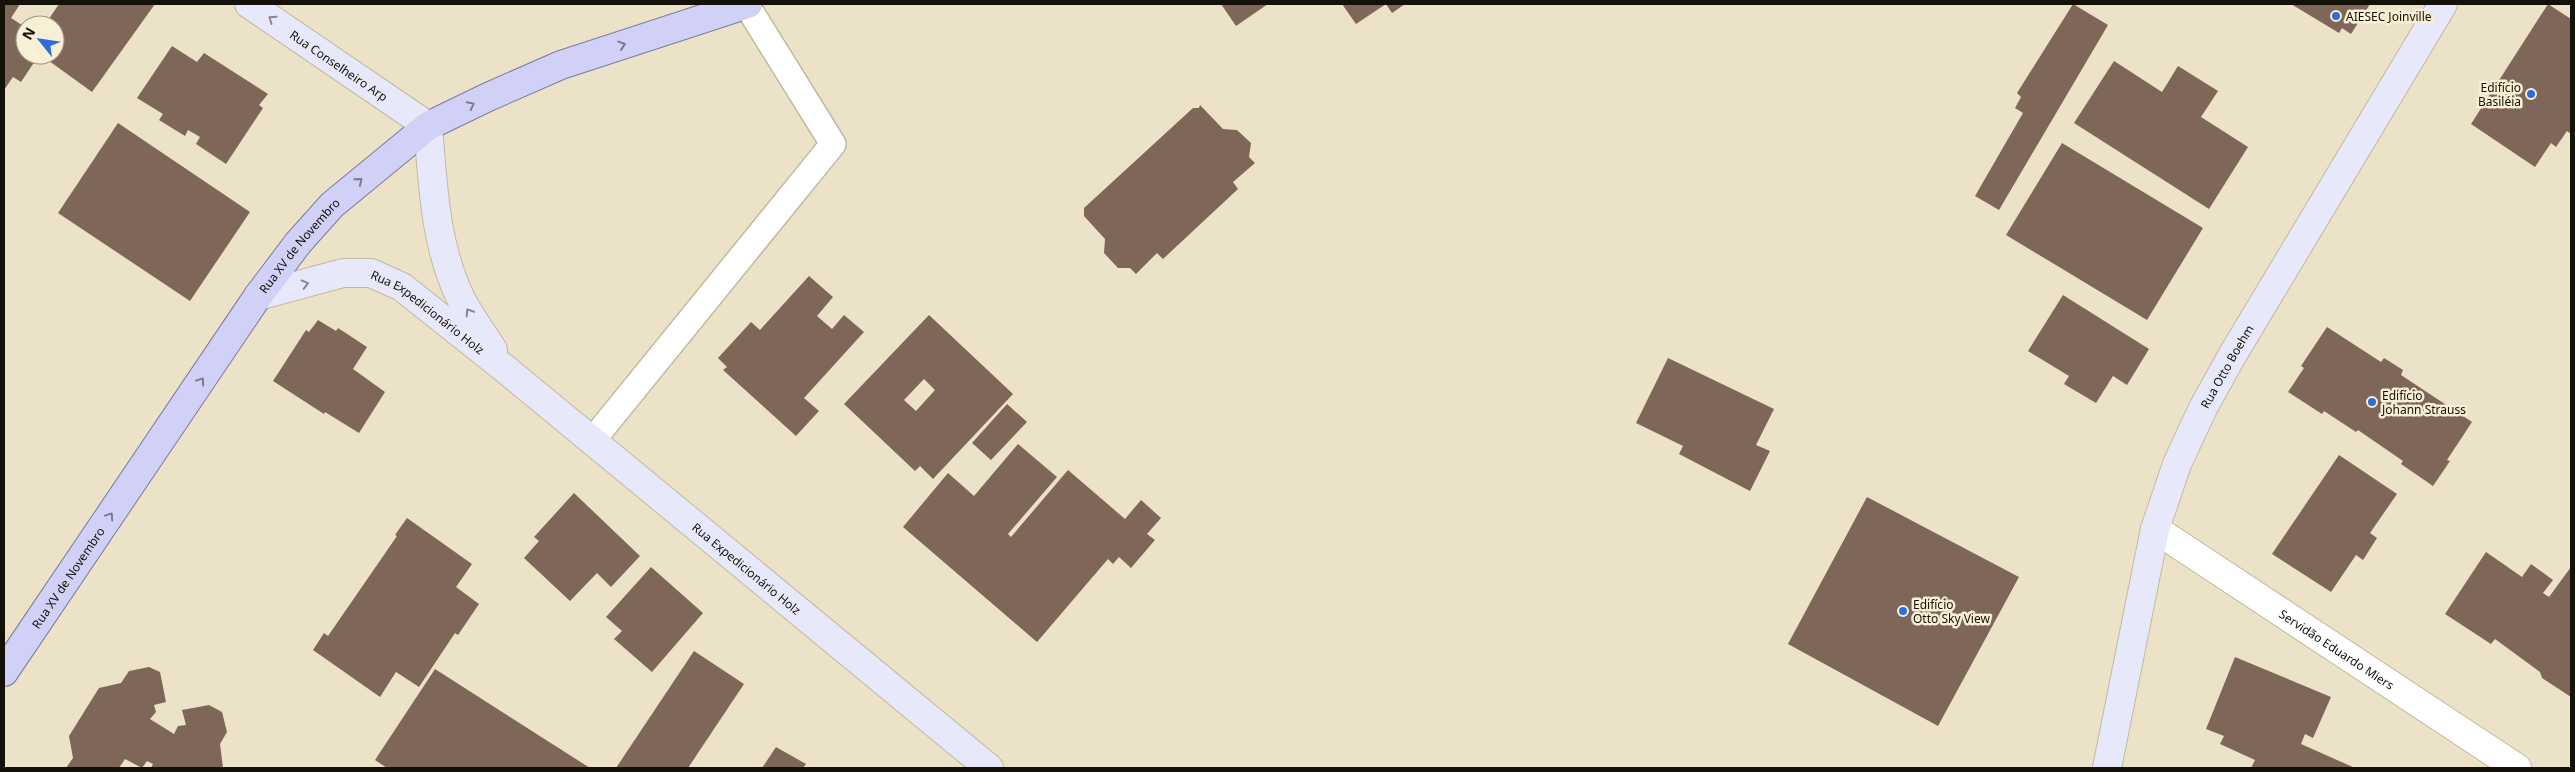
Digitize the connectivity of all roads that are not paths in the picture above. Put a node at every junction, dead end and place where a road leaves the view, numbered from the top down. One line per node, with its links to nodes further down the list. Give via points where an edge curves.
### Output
1 (249, 4): 4 (main road, Rua Conselheiro Arp, one-way to 1)
2 (747, 4): 4 (main road, Rua XV de Novembro, one-way to 2, via 562,65); 7 (lane, via 833,144)
3 (2443, 4): 8 (main road, Rua Otto Boehm, via 2203,408 2177,464)
4 (428, 126): 5 (main road, Rua XV de Novembro, one-way to 4, via 332,205); 6 (main road, Rua Expedicionário Holz, one-way to 4, via 462,302 445,260 435,202)
5 (258, 296): 6 (main road, Rua Expedicionário Holz, one-way to 6, via 343,273 371,273 402,287); 9 (main road, Rua XV de Novembro, one-way to 5)
6 (504, 368): 7 (main road, Rua Expedicionário Holz)
7 (592, 441): 10 (main road, Rua Expedicionário Holz)
8 (2155, 529): 11 (main road, Rua Otto Boehm); 12 (street, Servidão Eduardo Miers)
9 (4, 672)
10 (989, 768)
11 (2107, 768)
12 (2517, 768)

